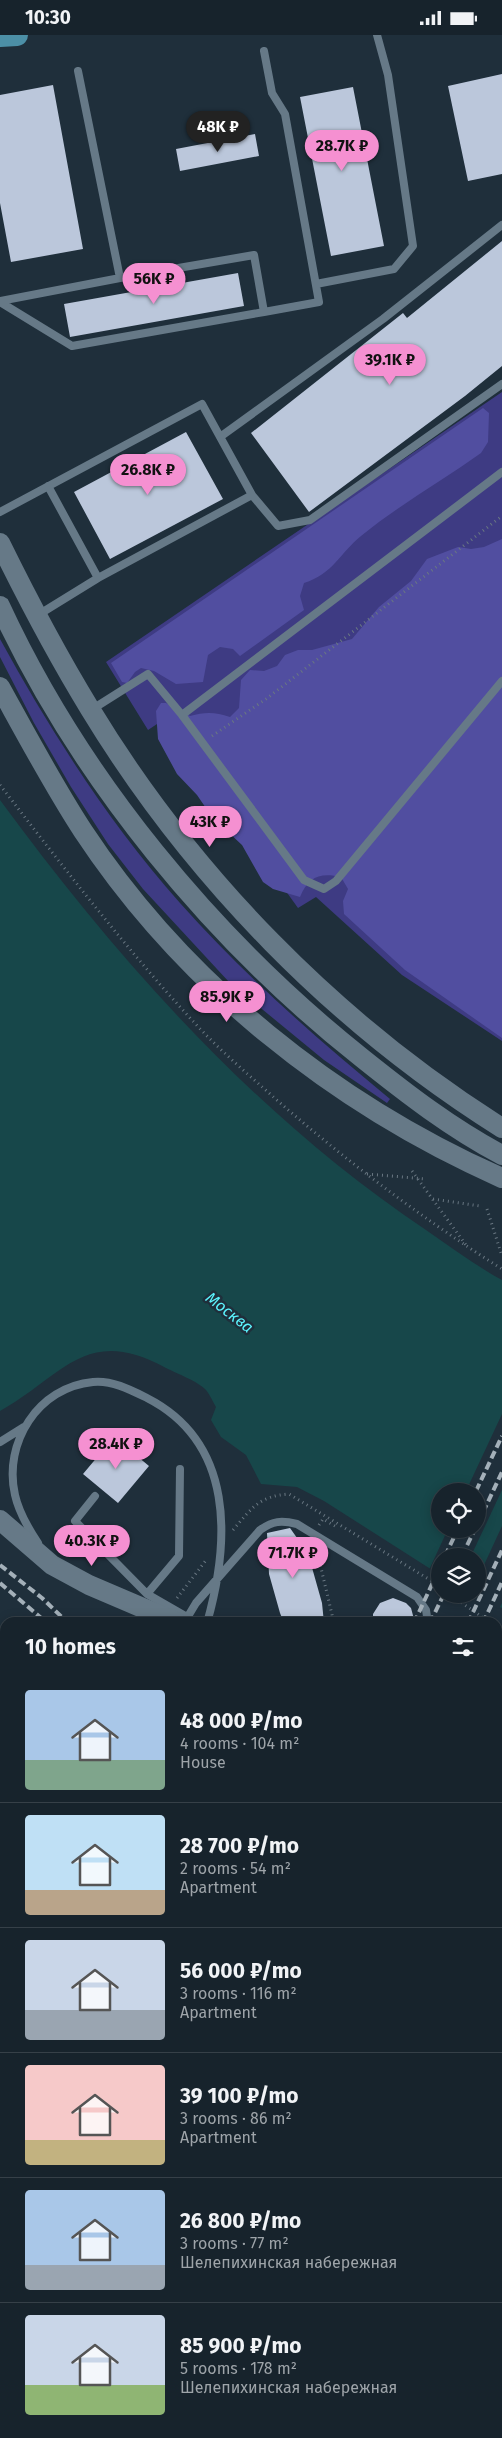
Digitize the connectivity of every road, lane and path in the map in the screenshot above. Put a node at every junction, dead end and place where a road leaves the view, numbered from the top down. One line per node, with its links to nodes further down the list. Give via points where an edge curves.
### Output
1 (18, 35): 3 (main road)
2 (376, 35): 8 (lane, via 388,75 413,246 394,269)
3 (0, 36)
4 (264, 51): 8 (lane, via 272,93 285,114)
5 (78, 71): 7 (lane)
6 (502, 225): 12 (lane, via 383,319)
7 (120, 278): 9 (lane); 10 (lane, via 254,255)
8 (316, 284): 10 (lane, via 319,302)
9 (0, 302): 10 (lane, via 72,346)
10 (264, 311)
11 (502, 384): 15 (lane, via 310,520 278,526)
12 (220, 437): 14 (lane, via 202,404); 15 (lane)
13 (502, 472): 25 (lane)
14 (48, 487): 16 (lane); 19 (lane)
15 (252, 495): 19 (lane)
16 (0, 512)
17 (502, 515): 26 (path, via 266,699)
18 (0, 543): 21 (main road)
19 (98, 578): 21 (lane)
20 (0, 606): 31 (main road, via 67,728 139,833 193,898 316,1022 422,1107)
21 (36, 616): 24 (main road)
22 (502, 681): 26 (lane, via 336,881 324,889 304,880)
23 (0, 687): 35 (main road, via 43,766 84,831 121,883 184,958 232,1004 356,1100 406,1131)
24 (90, 710): 25 (lane, via 148,673); 28 (main road, via 153,803 197,860 282,953 338,1007 405,1061)
25 (182, 715): 26 (lane)
26 (202, 742)
27 (0, 785): 33 (path, via 191,1019 235,1063)
28 (473, 1109): 29 (main road); 30 (main road)
29 (502, 1121)
30 (502, 1128)
31 (502, 1155)
32 (412, 1171): 34 (path)
33 (366, 1174): 34 (path); 42 (path)
34 (417, 1178): 36 (path); 37 (path)
35 (502, 1178)
36 (426, 1179)
37 (432, 1199): 38 (path); 42 (path)
38 (480, 1206)
39 (487, 1209): 40 (path)
40 (497, 1240): 41 (path); 43 (path)
41 (502, 1242)
42 (468, 1247): 44 (path)
43 (502, 1256)
44 (502, 1269)
45 (25, 1426): 46 (lane); 54 (lane, via 13,1459 15,1496 24,1521); 62 (lane, via 47,1399 62,1390 95,1381 115,1384 153,1401 186,1428 209,1463 220,1492 222,1556)
46 (0, 1442)
47 (180, 1469): 56 (lane, via 179,1556)
48 (95, 1496): 56 (lane, via 75,1521)
49 (249, 1512): 51 (path, via 270,1495 289,1494)
50 (0, 1520): 54 (main road)
51 (337, 1523): 52 (path, via 323,1519); 55 (path)
52 (313, 1534): 58 (lane, via 297,1524 272,1522 260,1530); 63 (path); 64 (lane, via 417,1597)
53 (208, 1558): 58 (path, via 176,1598)
54 (52, 1565): 59 (main road, via 89,1585)
55 (431, 1580)
56 (147, 1594): 60 (lane)
57 (462, 1603): 65 (path)
58 (192, 1609): 61 (lane)
59 (173, 1617)
60 (178, 1617)
61 (186, 1617)
62 (209, 1617)
63 (333, 1617)
64 (427, 1617)
65 (482, 1617)

